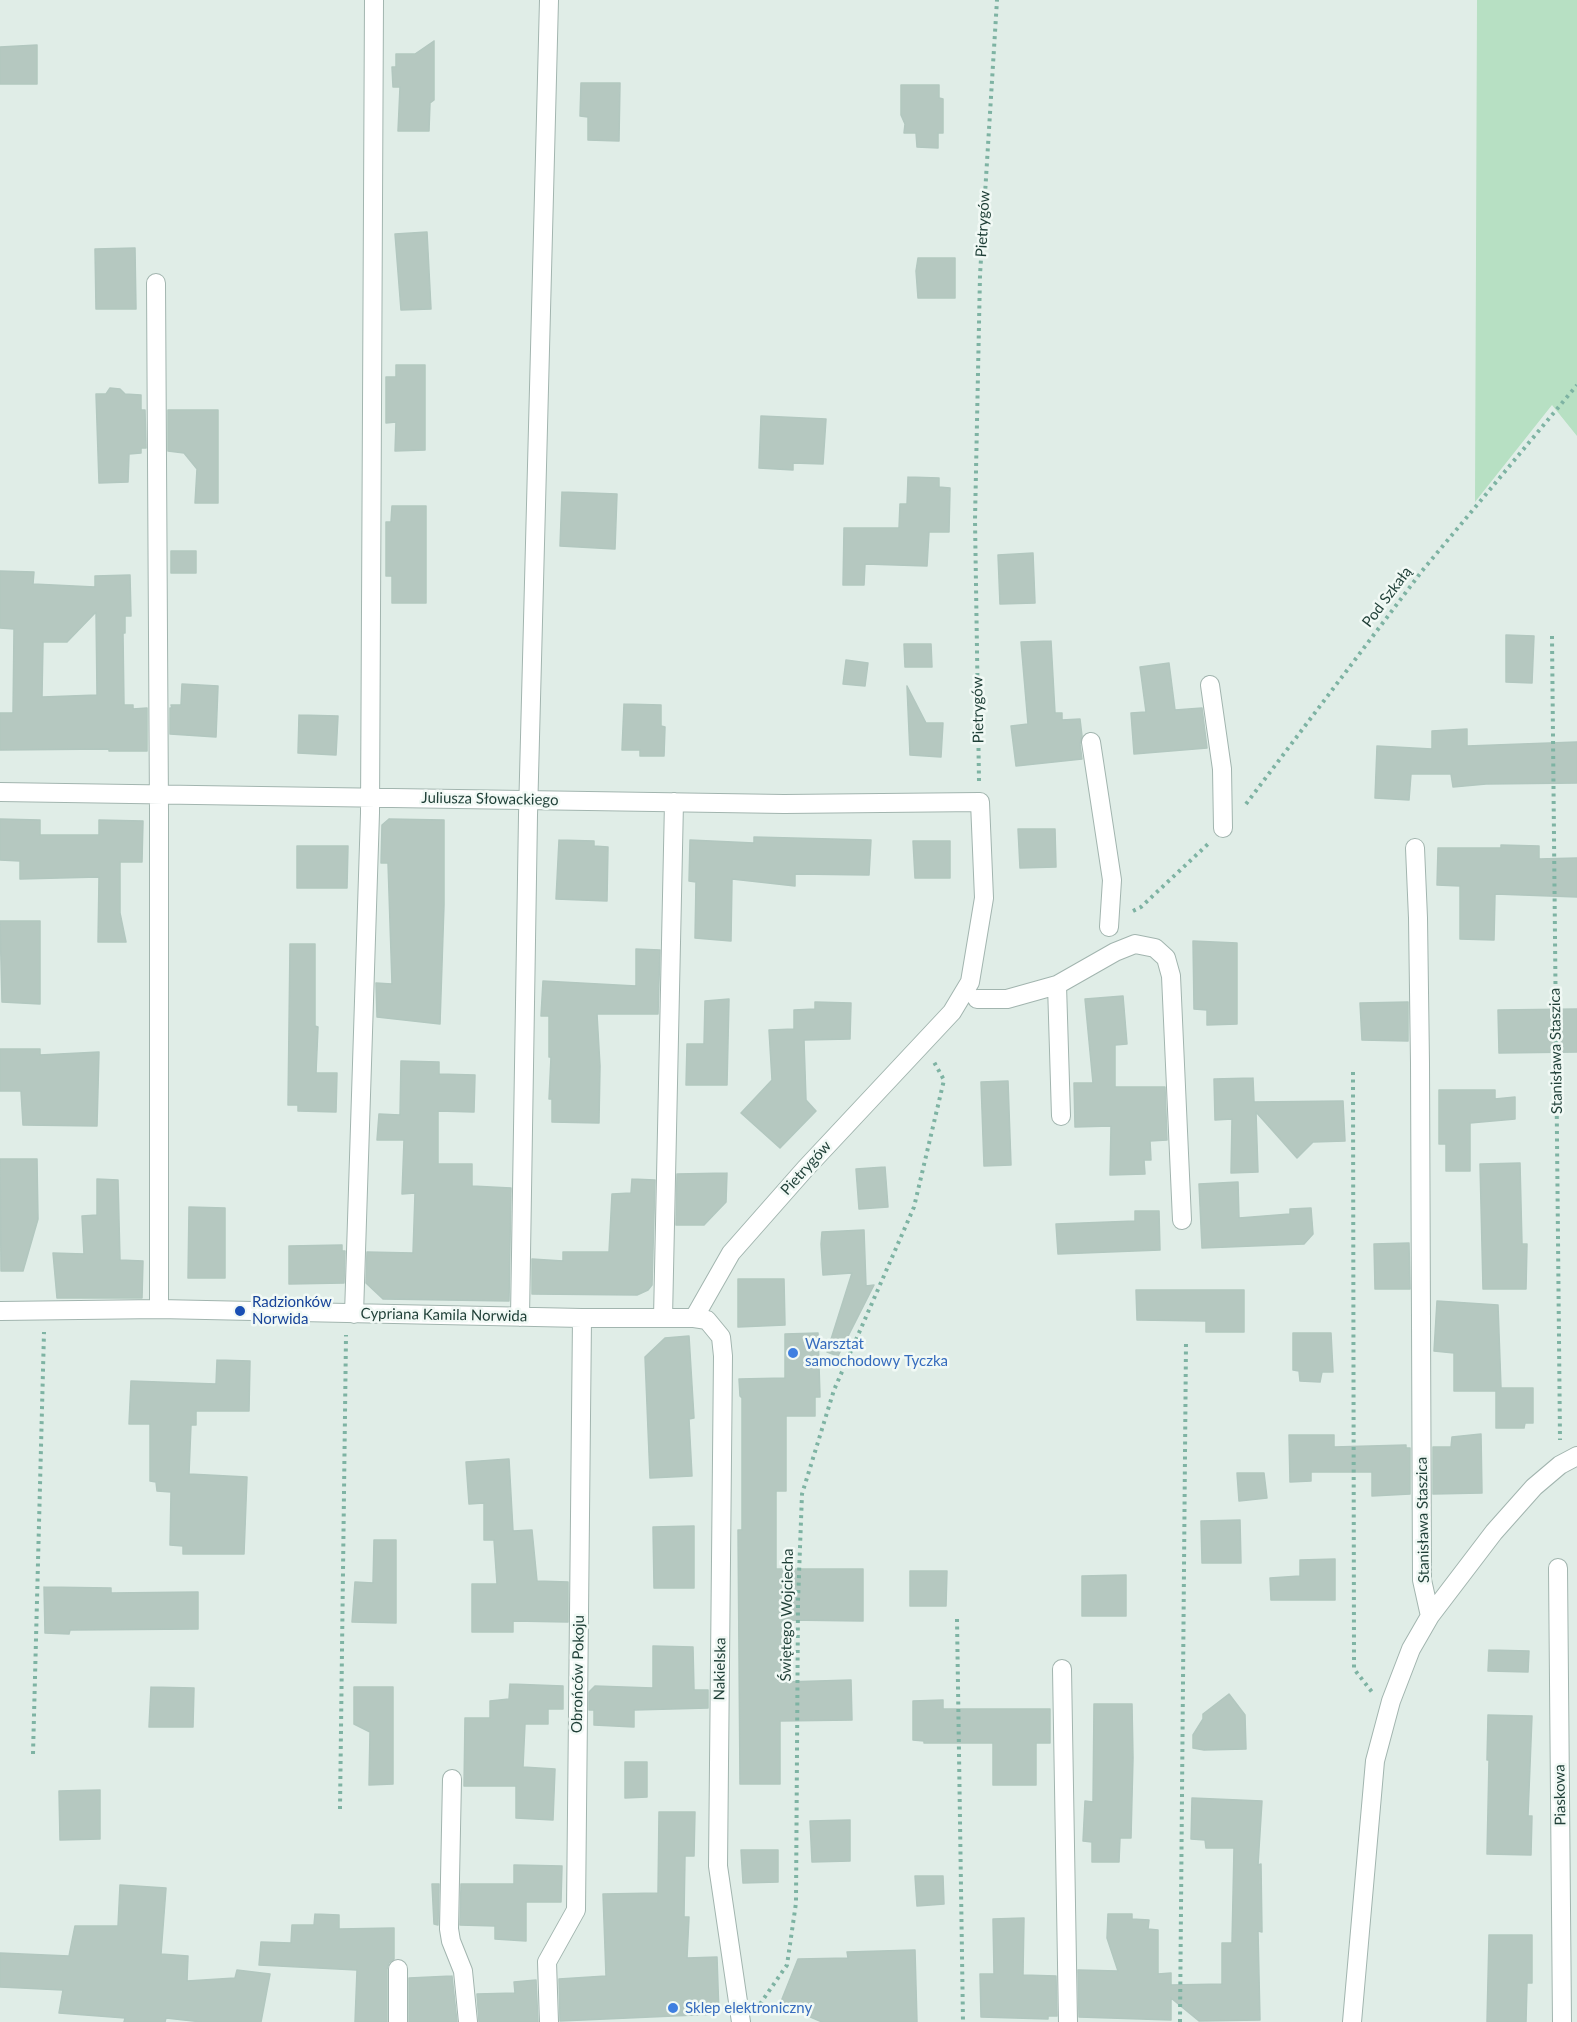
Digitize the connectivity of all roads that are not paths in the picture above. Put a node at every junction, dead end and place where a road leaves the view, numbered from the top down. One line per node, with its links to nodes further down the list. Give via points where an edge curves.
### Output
1 (374, 0): 8 (street)
2 (549, 0): 9 (street)
3 (156, 283): 7 (street)
4 (1210, 685): 12 (street, via 1221,769)
5 (1091, 742): 14 (street, via 1112,880)
6 (0, 792): 7 (street, Juliusza Słowackiego)
7 (159, 795): 8 (street, Juliusza Słowackiego); 19 (street)
8 (369, 797): 9 (street, Juliusza Słowackiego); 21 (street)
9 (529, 800): 10 (street, Juliusza Słowackiego); 22 (street)
10 (674, 802): 11 (street, Juliusza Słowackiego); 24 (street)
11 (980, 802): 25 (street, Pietrygów, via 984,898 970,982 952,1012 731,1253)
12 (1223, 828)
13 (1415, 848): 28 (street, Stanisława Staszica, via 1422,1580)
14 (1109, 927)
15 (1057, 985): 16 (street, via 1007,999); 17 (street); 18 (street, via 1135,944 1155,948 1166,958 1171,976)
16 (977, 999)
17 (1061, 1116)
18 (1182, 1220)
19 (159, 1309): 20 (street, Cypriana Kamila Norwida); 21 (street, Cypriana Kamila Norwida)
20 (0, 1311)
21 (350, 1313): 22 (street, Cypriana Kamila Norwida)
22 (519, 1317): 23 (street, Cypriana Kamila Norwida)
23 (582, 1318): 24 (street, Cypriana Kamila Norwida); 34 (street, Obrońców Pokoju, via 576,1910 547,1962)
24 (663, 1318): 25 (street, Cypriana Kamila Norwida)
25 (700, 1319): 35 (street, Nakielska, via 721,1337 723,1356 718,1866)
26 (1577, 1456): 28 (street, Stanisława Staszica, via 1534,1487)
27 (1558, 1568): 38 (street, Piaskowa)
28 (1430, 1616): 37 (street, Stanisława Staszica, via 1411,1650 1391,1701 1375,1761)
29 (1062, 1669): 36 (street)
30 (452, 1779): 33 (street, via 449,1929 463,1971)
31 (398, 1968): 32 (street)
32 (398, 2022)
33 (468, 2022)
34 (549, 2022)
35 (740, 2022)
36 (1068, 2022)
37 (1352, 2022)
38 (1562, 2022)

